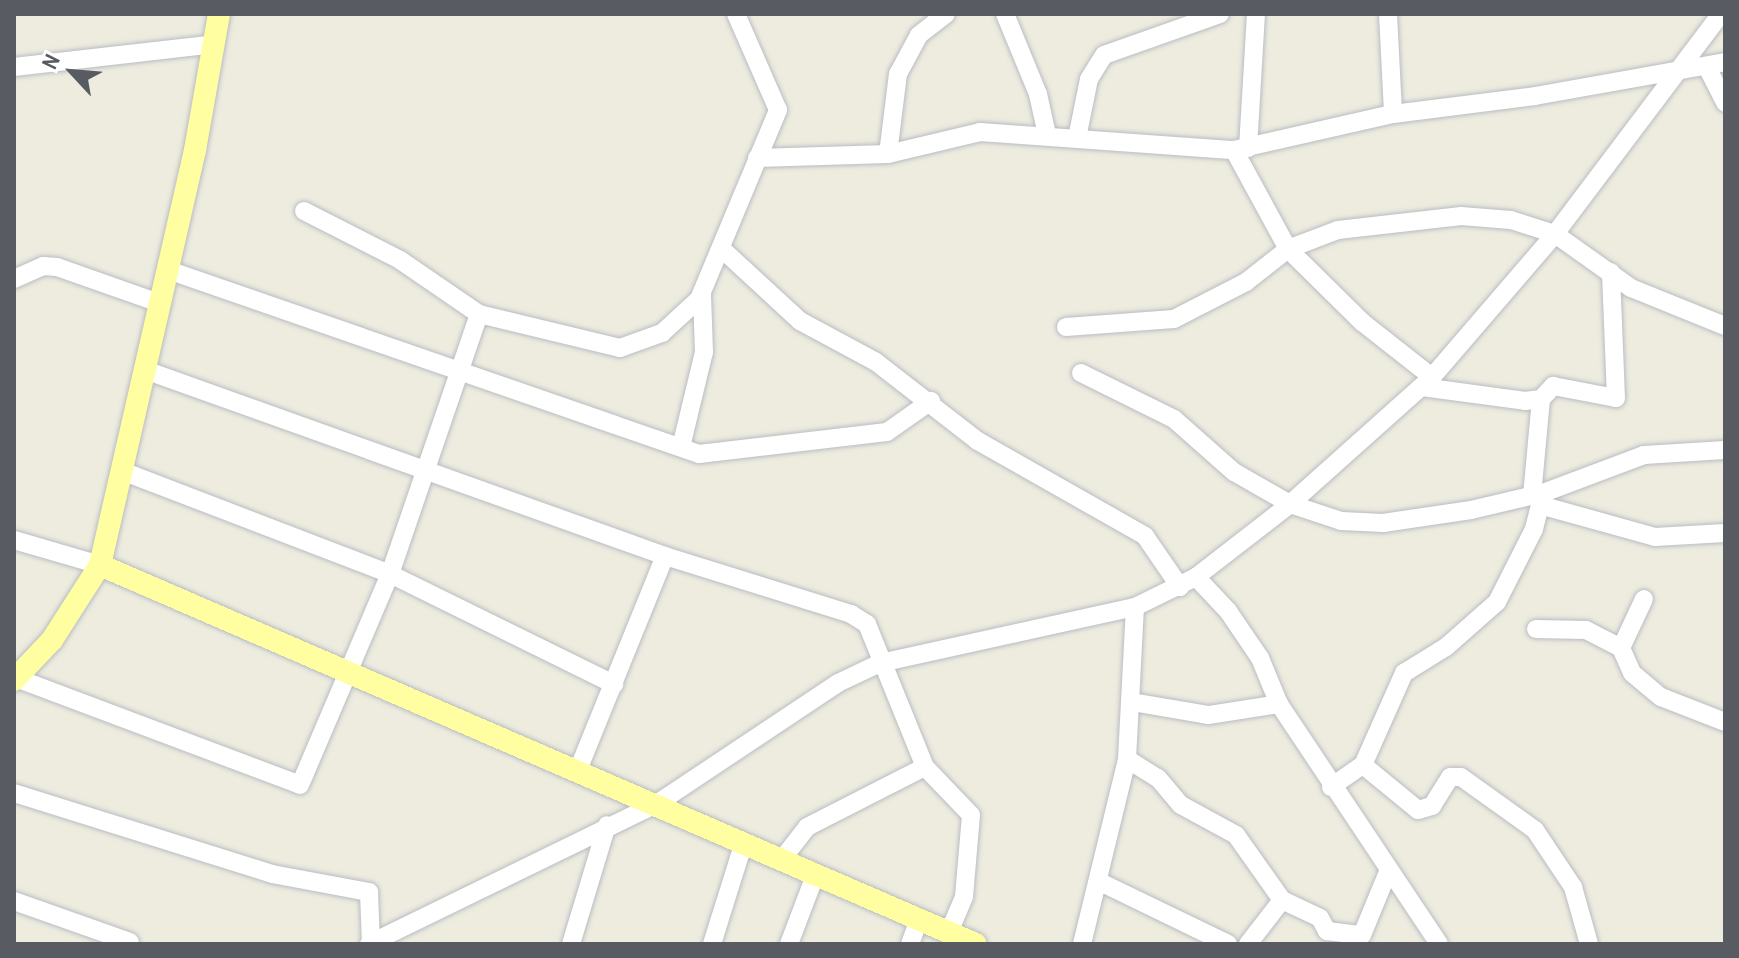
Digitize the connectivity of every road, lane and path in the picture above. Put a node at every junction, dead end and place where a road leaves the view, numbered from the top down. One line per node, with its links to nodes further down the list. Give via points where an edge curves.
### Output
1 (219, 14): 9 (main road)
2 (736, 14): 19 (street, via 778,110)
3 (946, 14): 18 (street, via 919,35 898,74)
4 (1005, 14): 15 (street, via 1038,94)
5 (1220, 14): 16 (street, via 1104,55 1089,79)
6 (1256, 14): 17 (street)
7 (1388, 14): 14 (street)
8 (1717, 15): 12 (street)
9 (215, 44): 11 (street); 24 (main road)
10 (1716, 66): 12 (street); 13 (street)
11 (14, 67)
12 (1677, 71): 14 (street); 21 (street)
13 (1725, 103)
14 (1393, 114): 17 (street)
15 (1047, 135): 16 (street); 18 (street, via 971,133)
16 (1077, 138): 17 (street)
17 (1241, 149): 22 (street)
18 (888, 154): 19 (street)
19 (757, 158): 23 (street)
20 (304, 211): 29 (street, via 400,260)
21 (1555, 234): 22 (street, via 1511,220 1422,217 1338,230); 25 (street); 35 (street)
22 (1288, 249): 31 (street, via 1246,282 1174,319); 35 (street)
23 (723, 250): 27 (street); 37 (street, via 800,321 876,362)
24 (168, 270): 28 (main road); 33 (street)
25 (1611, 272): 30 (street, via 1631,288); 36 (street, via 1616,398 1553,386)
26 (14, 279): 28 (street, via 43,266 57,267)
27 (702, 294): 29 (street, via 662,333 620,348); 38 (street, via 704,352)
28 (159, 303): 32 (main road)
29 (479, 314): 33 (street)
30 (1725, 326)
31 (1066, 327)
32 (145, 370): 40 (street); 41 (main road)
33 (461, 370): 38 (street); 40 (street)
34 (1081, 373): 43 (street, via 1174,419 1234,472)
35 (1427, 382): 36 (street, via 1472,396); 43 (street)
36 (1541, 399): 42 (street)
37 (931, 401): 38 (street, via 887,432 715,455); 49 (street, via 978,441 1145,536)
38 (681, 447)
39 (1725, 450): 42 (street, via 1644,455)
40 (429, 469): 46 (street); 48 (street)
41 (122, 471): 47 (main road); 48 (street)
42 (1538, 498): 43 (street, via 1383,523 1341,521); 44 (street, via 1655,537); 62 (street, via 1516,571 1497,602 1395,685)
43 (1290, 504): 49 (street)
44 (1725, 533)
45 (14, 540): 47 (street)
46 (665, 556): 54 (street, via 851,614 867,624); 57 (street)
47 (100, 565): 55 (main road); 56 (main road, via 52,640)
48 (390, 574): 55 (street); 57 (street)
49 (1188, 582): 51 (street); 59 (street, via 1228,611 1252,646)
50 (1644, 599): 53 (street)
51 (1135, 607): 54 (street); 58 (street)
52 (1536, 629): 53 (street, via 1586,630)
53 (1621, 648): 60 (street, via 1632,673 1661,697)
54 (880, 663): 63 (street); 67 (street, via 838,683)
55 (348, 674): 56 (street, via 300,785); 64 (main road)
56 (15, 679)
57 (614, 684): 64 (street)
58 (1132, 702): 59 (street, via 1209,715); 61 (street)
59 (1279, 704): 65 (street)
60 (1725, 722)
61 (1127, 759): 73 (street); 74 (street, via 1158,778 1181,805 1236,835)
62 (1363, 765): 65 (street); 89 (street, via 1418,810 1432,806 1450,777 1461,777 1535,830 1573,887)
63 (925, 767): 70 (street, via 807,827); 77 (street, via 971,815 964,897)
64 (578, 770): 67 (main road)
65 (1331, 787): 71 (street)
66 (14, 793): 79 (street, via 272,874 369,892)
67 (658, 803): 68 (street); 69 (main road)
68 (607, 825): 79 (street); 80 (street)
69 (744, 842): 70 (main road); 81 (street)
70 (783, 858): 72 (main road)
71 (1388, 872): 74 (street, via 1358,937 1327,931 1320,918); 88 (street)
72 (816, 873): 76 (main road); 82 (street)
73 (1100, 882): 85 (street); 86 (street)
74 (1282, 900): 87 (street)
75 (14, 901): 78 (street)
76 (919, 919): 77 (main road); 83 (street)
77 (949, 932): 84 (main road)
78 (130, 942)
79 (371, 944)
80 (571, 944)
81 (712, 944)
82 (789, 944)
83 (910, 944)
84 (976, 944)
85 (1082, 944)
86 (1228, 944)
87 (1248, 944)
88 (1439, 944)
89 (1589, 944)

